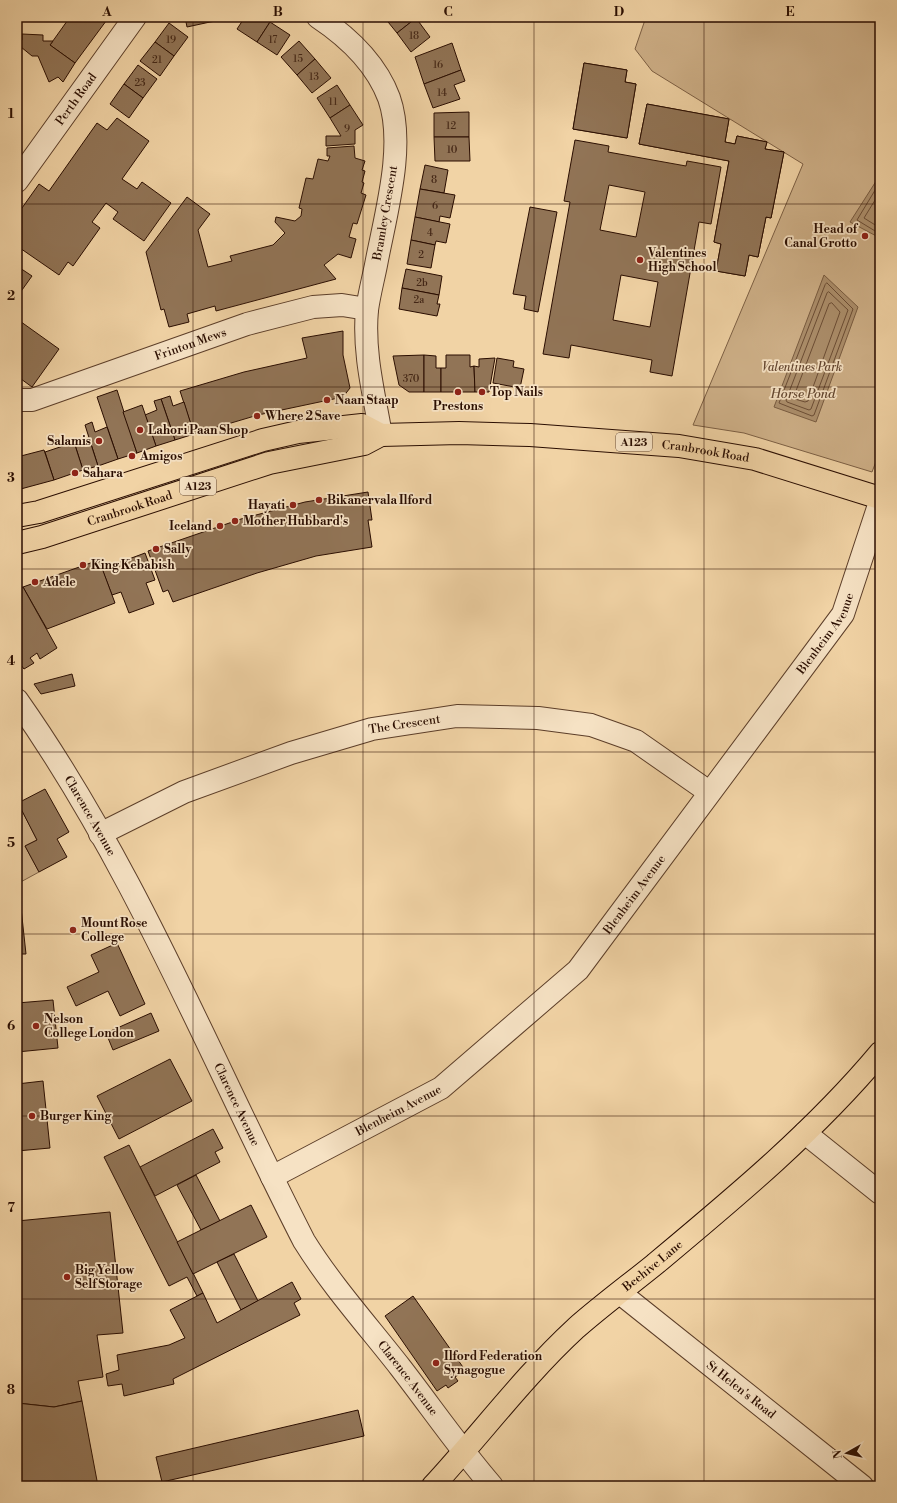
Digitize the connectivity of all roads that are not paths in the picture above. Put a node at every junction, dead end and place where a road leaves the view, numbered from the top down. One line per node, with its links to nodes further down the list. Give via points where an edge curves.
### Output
1 (135, 17): 3 (street, Perth Road)
2 (318, 17): 4 (street, Bramley Crescent, via 339,31 360,51 388,98 394,124 390,187)
3 (17, 181)
4 (367, 309): 5 (street, Frinton Mews, via 342,304 313,308 247,324 32,400); 6 (street, Bramley Crescent, via 366,344)
5 (17, 400)
6 (381, 435): 7 (main road, Cranbrook Road / A123, via 522,434 679,446 755,459); 9 (main road, Cranbrook Road / A123, via 362,425 298,432 263,440 39,512); 10 (main road, Cranbrook Road / A123, via 364,444 269,463)
7 (880, 498)
8 (880, 502): 12 (street, Blenheim Avenue, via 843,614)
9 (17, 516)
10 (17, 543)
11 (17, 700): 13 (street, Clarence Avenue, via 49,746)
12 (709, 792): 13 (street, The Crescent, via 636,741 591,725 538,718 458,716 372,729 291,753 184,792); 16 (street, Blenheim Avenue, via 578,970 441,1088)
13 (100, 834): 16 (street, Clarence Avenue, via 140,905)
14 (880, 1053): 15 (main road, Beehive Lane, via 850,1089)
15 (805, 1133): 17 (street); 18 (main road, Beehive Lane, via 716,1214)
16 (272, 1177): 19 (street, Clarence Avenue, via 317,1262)
17 (880, 1194)
18 (620, 1293): 19 (main road, Beehive Lane, via 576,1328); 22 (street, St Helen's Road)
19 (463, 1452): 20 (main road, Beehive Lane); 21 (street, Clarence Avenue)
20 (433, 1486)
21 (492, 1486)
22 (862, 1486)

